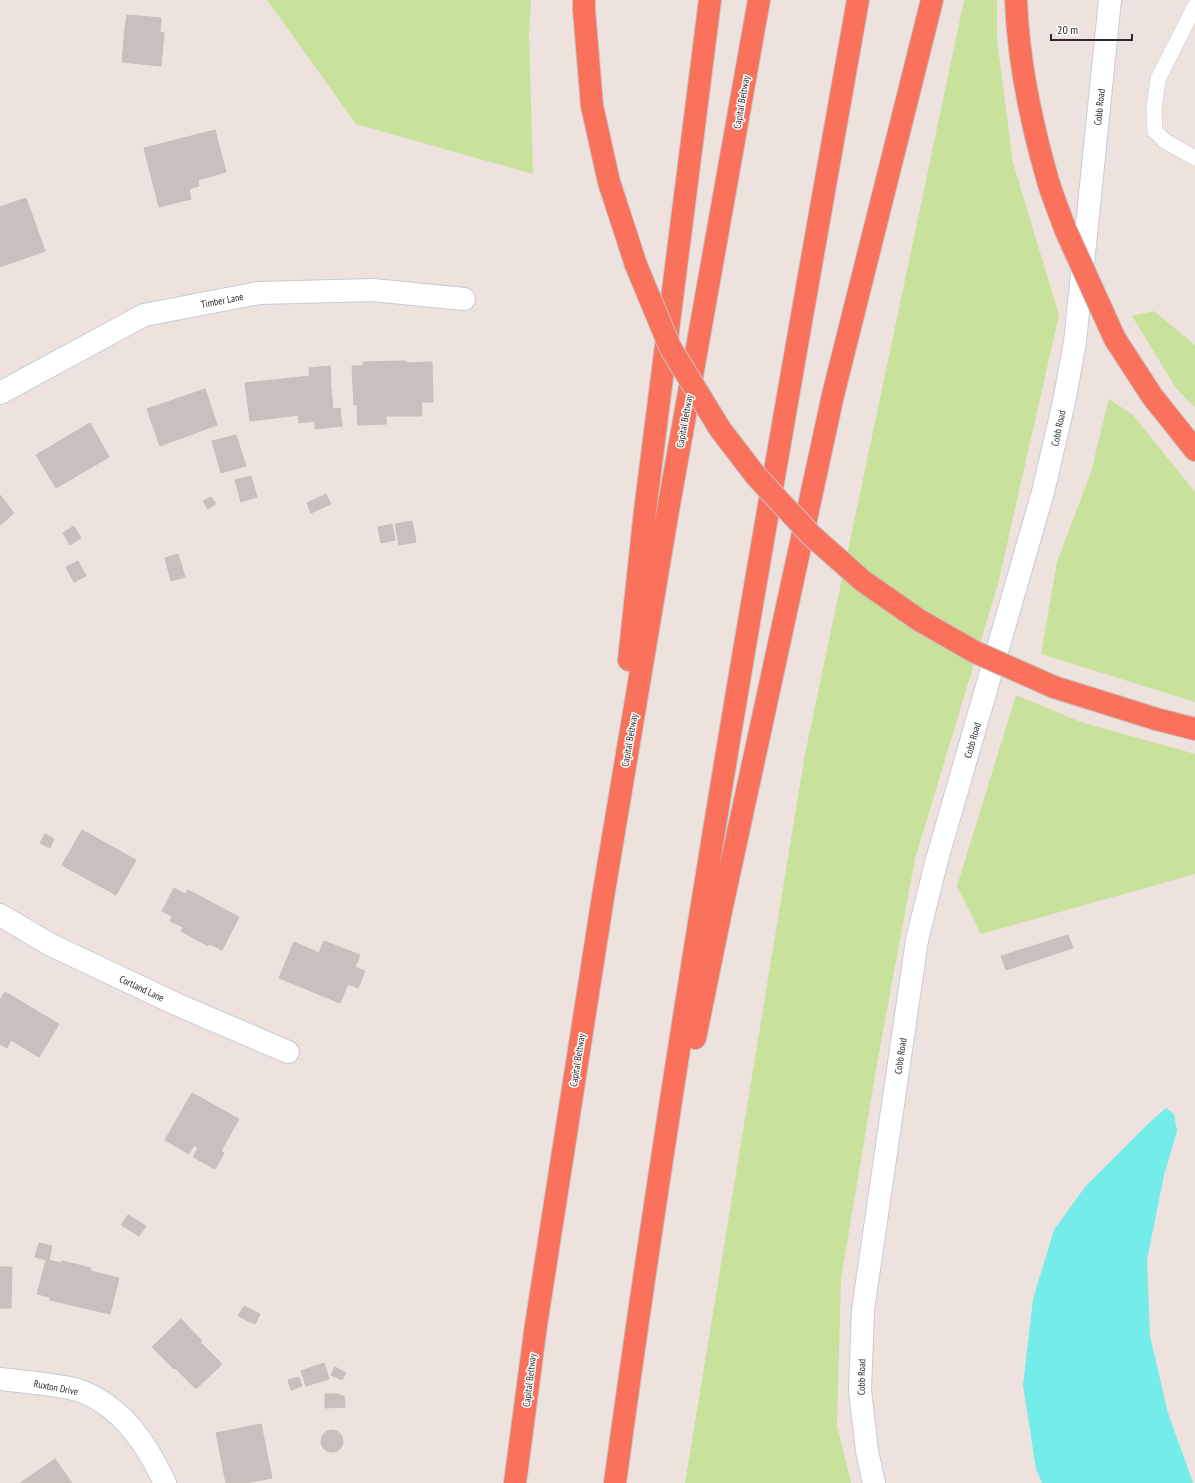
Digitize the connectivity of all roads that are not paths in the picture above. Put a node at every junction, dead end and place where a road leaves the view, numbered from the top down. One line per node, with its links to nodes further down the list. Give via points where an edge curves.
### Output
1 (584, 0): 13 (highway, bridge, via 592,106 609,182 636,265 670,347 720,429 756,476 811,535 864,581 919,620 975,652 1054,686)
2 (710, 0): 14 (highway, via 645,511)
3 (759, 0): 14 (highway, Capital Beltway, via 667,516)
4 (858, 0): 17 (highway, via 704,886)
5 (932, 0): 17 (highway, via 833,396 721,911)
6 (1016, 0): 12 (highway, bridge, via 1027,96 1046,174 1066,231 1115,340 1152,396)
7 (1110, 0): 22 (street, Cobb Road, via 1075,342 1064,402 1043,492 936,863 917,940 863,1310 860,1390 867,1451)
8 (1195, 6): 9 (lane, via 1158,79 1154,109 1155,131 1165,141)
9 (1195, 158)
10 (464, 299): 11 (street, Timber Lane, via 373,290 258,293 151,314)
11 (0, 393)
12 (1195, 450)
13 (1195, 729)
14 (603, 896): 20 (highway, Capital Beltway, via 536,1325)
15 (0, 915): 16 (street, Cortland Lane, via 51,945 176,1004)
16 (288, 1052)
17 (634, 1342): 21 (highway)
18 (0, 1379): 19 (street, Ruxton Drive, via 77,1390 97,1398 116,1411 144,1443)
19 (166, 1483)
20 (515, 1483)
21 (615, 1483)
22 (874, 1483)

